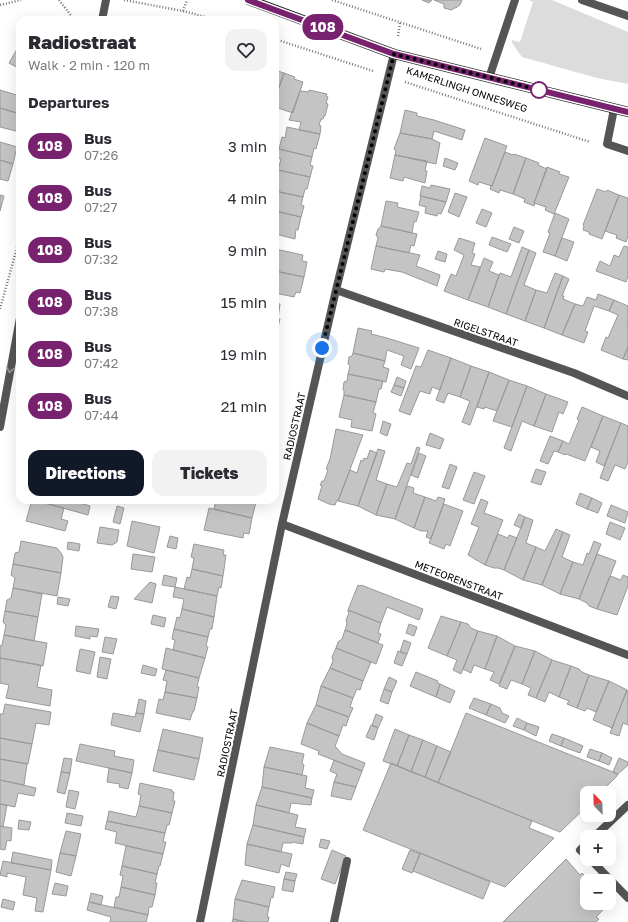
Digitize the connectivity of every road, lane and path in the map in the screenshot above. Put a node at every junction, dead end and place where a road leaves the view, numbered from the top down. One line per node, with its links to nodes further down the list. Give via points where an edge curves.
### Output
1 (21, 0): 10 (path)
2 (59, 0): 12 (path)
3 (106, 0): 13 (street)
4 (124, 0): 11 (path)
5 (187, 0): 11 (path)
6 (248, 0): 17 (main road, KAMERLINGH ONNESWEG)
7 (332, 0): 18 (path)
8 (515, 0): 18 (street, KAMERLINGH ONNESWEG)
9 (582, 0): 15 (street)
10 (0, 6)
11 (183, 11): 14 (path)
12 (71, 16)
13 (103, 16)
14 (202, 16)
15 (628, 16)
16 (279, 40): 19 (path, KAMERLINGH ONNESWEG)
17 (394, 54): 19 (street, RADIOSTRAAT); 20 (main road, KAMERLINGH ONNESWEG)
18 (497, 54): 20 (street, KAMERLINGH ONNESWEG)
19 (389, 76): 23 (path, KAMERLINGH ONNESWEG, via 594,143); 26 (street, RADIOSTRAAT)
20 (489, 78): 21 (main road, KAMERLINGH ONNESWEG)
21 (614, 109): 22 (main road, KAMERLINGH ONNESWEG); 23 (street)
22 (628, 112)
23 (607, 144): 24 (street)
24 (628, 151)
25 (16, 251): 27 (path)
26 (336, 290): 29 (street, RIGELSTRAAT, via 574,373); 31 (street, RADIOSTRAAT)
27 (0, 309)
28 (16, 340): 30 (street, one-way to 30)
29 (628, 396)
30 (0, 427)
31 (282, 524): 32 (street, METEORENSTRAAT); 38 (street, RADIOSTRAAT)
32 (628, 655)
33 (628, 804): 34 (street)
34 (601, 830)
35 (347, 861): 39 (street)
36 (597, 866): 37 (street)
37 (628, 898)
38 (200, 922)
39 (334, 922)

